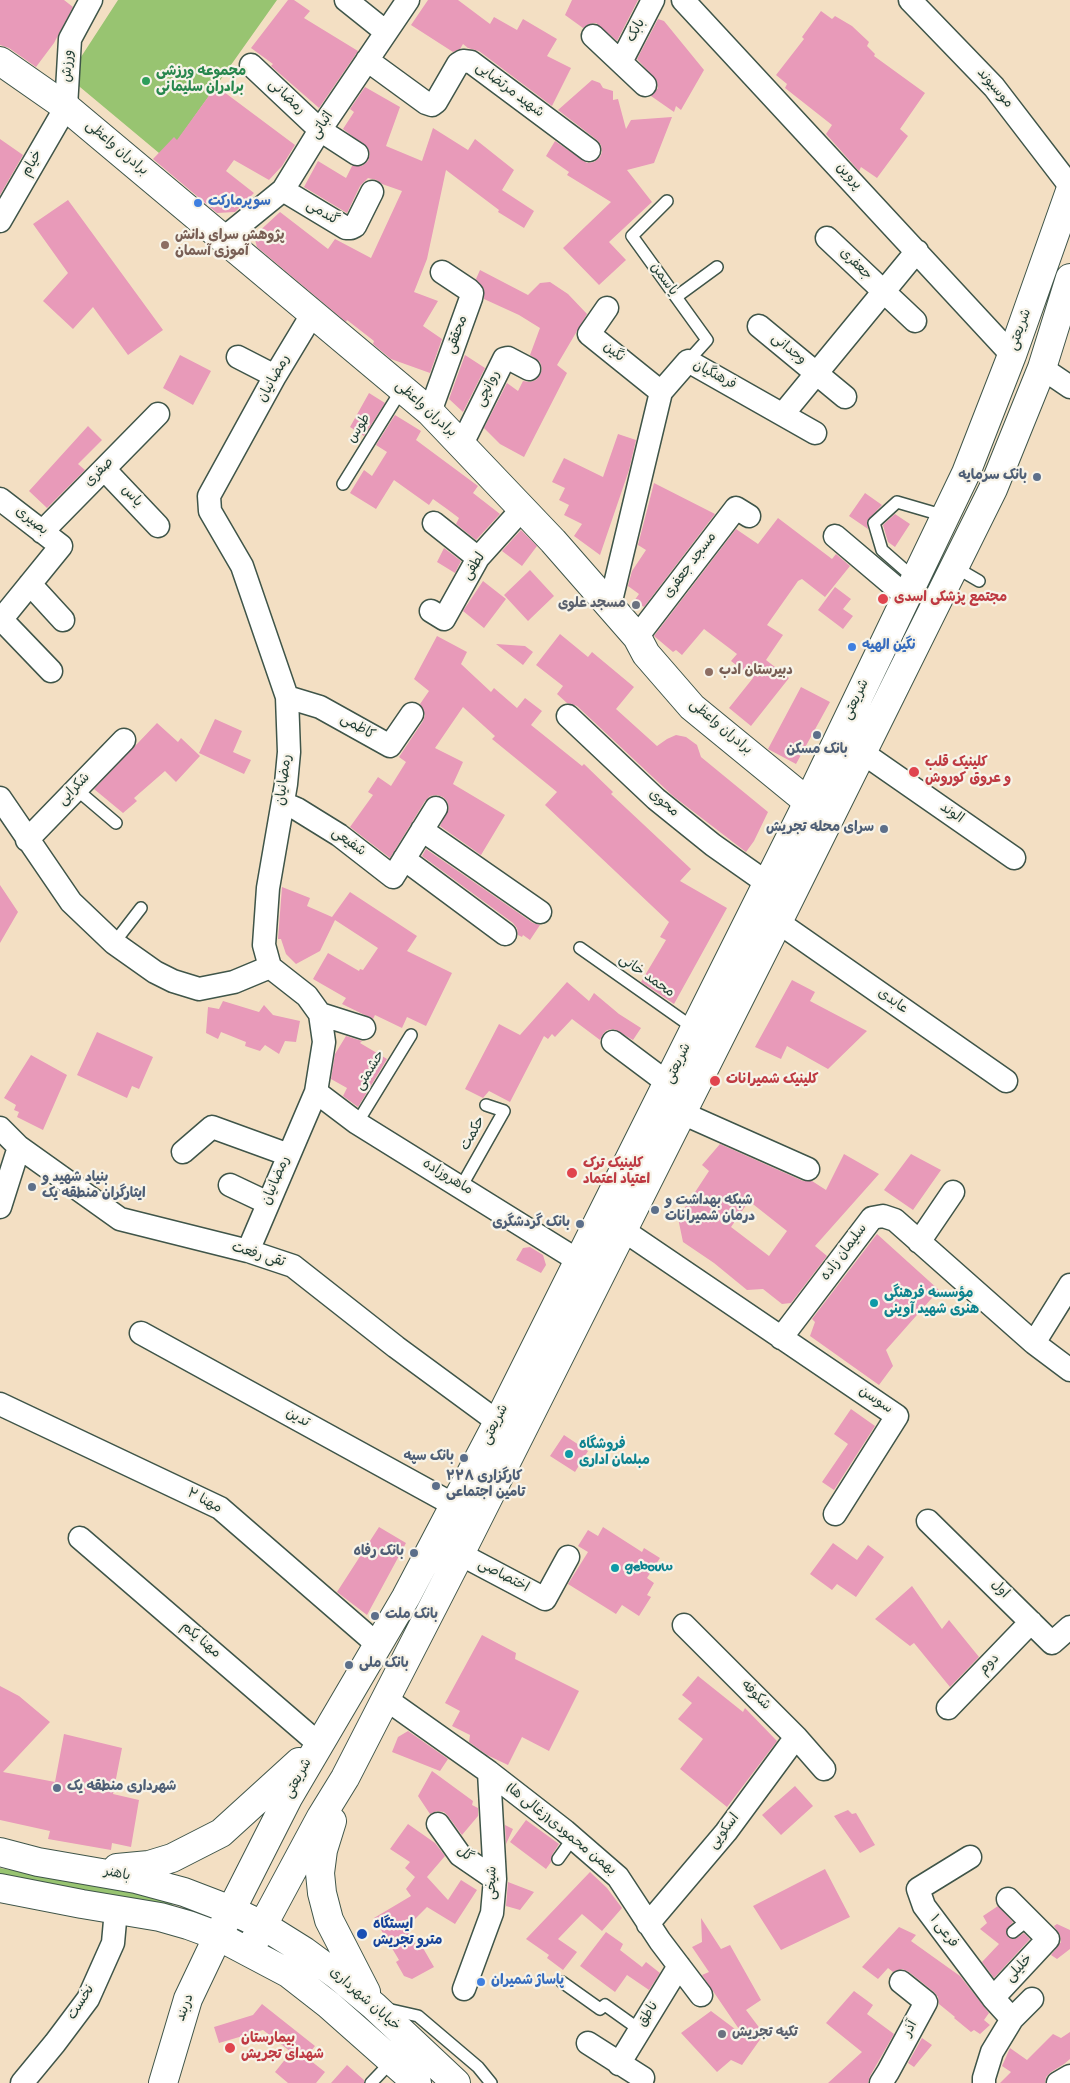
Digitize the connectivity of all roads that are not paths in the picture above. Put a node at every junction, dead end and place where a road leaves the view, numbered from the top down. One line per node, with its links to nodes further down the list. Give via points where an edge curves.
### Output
1 (91, 0): 14 (street, ورزش, via 70,39)
2 (346, 0): 7 (street)
3 (408, 0): 7 (street, اثباتی)
4 (653, 0): 11 (street, بابک)
5 (683, 0): 25 (street, پروین)
6 (910, 0): 20 (street, موسیوند, via 994,87)
7 (386, 32): 9 (street, اثباتی)
8 (593, 36): 11 (street, بابک)
9 (367, 60): 15 (street, اثباتی); 16 (street, شهید مرتضایی, via 432,105 458,64 471,62)
10 (0, 61): 14 (main road, برادران واعظی)
11 (621, 62): 13 (street, بابک)
12 (251, 65): 15 (street, رمضانی)
13 (645, 85)
14 (66, 107): 22 (street, خیام); 23 (main road, برادران واعظی)
15 (320, 130): 17 (street); 18 (street, اثباتی)
16 (589, 150)
17 (358, 154)
18 (283, 190): 19 (street, گندمی, via 346,228 354,226); 23 (street, اثباتی)
19 (372, 192)
20 (1068, 200): 35 (main road, شریعتی)
21 (667, 201): 30 (lane, یاسمن, via 632,236)
22 (1, 215)
23 (224, 238): 32 (main road, برادران واعظی)
24 (827, 238): 29 (street, جعفری)
25 (917, 251): 29 (street); 35 (street, پروین)
26 (717, 267): 30 (lane)
27 (442, 272): 46 (street, محققی, via 472,293)
28 (1070, 278): 38 (main road, شریعتی)
29 (883, 293): 33 (street, جعفری); 40 (street)
30 (676, 297): 37 (lane, یاسمن, via 707,340)
31 (607, 308): 44 (street, نگین, via 589,334)
32 (313, 313): 41 (street, رمضانیان); 43 (main road, برادران واعظی)
33 (915, 321)
34 (759, 326): 40 (street, وجدانی)
35 (1012, 355): 56 (main road, شریعتی)
36 (238, 357): 41 (street)
37 (688, 361): 44 (street, فرهنگیان); 48 (street, فرهنگیان)
38 (1042, 368): 42 (street); 62 (main road, شریعتی, via 993,490)
39 (529, 369): 50 (street, روانچی, via 508,358 504,360)
40 (816, 373): 45 (street, وجدانی); 48 (street)
41 (275, 376): 72 (street, رمضانیان, via 209,496 210,512 242,566)
42 (1070, 387)
43 (402, 389): 46 (main road, برادران واعظی); 52 (lane, طوس)
44 (661, 392): 66 (street, فرهنگیان)
45 (845, 397)
46 (430, 412): 50 (main road, برادران واعظی)
47 (158, 414): 51 (street, صفری)
48 (783, 414): 49 (street, فرهنگیان)
49 (815, 433)
50 (462, 444): 54 (main road, برادران واعظی)
51 (104, 469): 58 (street, یاس); 59 (street, صفری)
52 (343, 484)
53 (0, 498): 59 (street, بصیری)
54 (523, 508): 61 (street, لطفی); 66 (main road, برادران واعظی)
55 (749, 516): 70 (street, مسجد جعفری, via 736,508)
56 (946, 516): 65 (main road, شریعتی); 65 (lane, via 897,502 874,523 882,550)
57 (434, 523): 61 (street)
58 (158, 526)
59 (42, 532): 64 (street, بصیری, via 61,546)
60 (835, 536): 65 (street)
61 (478, 558): 67 (street, لطفی, via 444,619)
62 (956, 567): 63 (lane); 76 (main road, شریعتی)
63 (979, 581)
64 (30, 584): 68 (street); 69 (street)
65 (911, 588): 79 (main road, شریعتی)
66 (610, 605): 70 (main road, برادران واعظی)
67 (431, 612)
68 (1, 620): 71 (street)
69 (63, 620)
70 (637, 637): 79 (main road, برادران واعظی, via 646,654 692,708)
71 (51, 671)
72 (287, 697): 73 (street, کاظمی, via 320,707 390,746); 80 (street, رمضانیان, via 289,752)
73 (412, 714)
74 (568, 716): 87 (street, محوی, via 656,799)
75 (124, 740): 77 (street, شکرایی)
76 (863, 753): 85 (street, الوند); 90 (main road, شریعتی)
77 (76, 789): 82 (lane); 84 (street, شکرایی)
78 (0, 798): 84 (street)
79 (808, 802): 87 (main road, شریعتی)
80 (282, 803): 86 (street, شفیعی, via 340,835 393,877); 94 (street, رمضانیان, via 268,888 264,945)
81 (436, 808): 83 (street, شفیعی)
82 (116, 823)
83 (422, 830): 86 (street, شفیعی); 89 (street)
84 (27, 840): 92 (street, via 71,902)
85 (1014, 858)
86 (404, 859): 91 (street)
87 (767, 883): 97 (main road, شریعتی)
88 (141, 908): 92 (lane)
89 (540, 912)
90 (778, 922): 100 (street, عابدی); 104 (main road, شریعتی)
91 (505, 934)
92 (114, 943): 94 (street, via 155,972 199,989 234,982)
93 (580, 948): 97 (lane, محمد خانی)
94 (270, 967): 95 (street, رمضانیان, via 307,996)
95 (320, 1014): 96 (street); 102 (street, رمضانیان, via 324,1042)
96 (364, 1028)
97 (696, 1030): 101 (main road, شریعتی)
98 (411, 1035): 105 (lane, حشمتی)
99 (613, 1042): 101 (street)
100 (1006, 1081)
101 (669, 1084): 119 (main road, شریعتی)
102 (316, 1092): 105 (street, ماهروزاده); 109 (street, رمضانیان)
103 (486, 1105): 112 (lane, حکمت, via 504,1111)
104 (682, 1113): 110 (street); 116 (main road, شریعتی)
105 (357, 1123): 112 (street, ماهروزاده)
106 (0, 1128): 107 (street, تقی رفعت)
107 (19, 1147): 115 (street); 118 (street, تقی رفعت, via 120,1219)
108 (183, 1152): 109 (street, via 212,1127)
109 (289, 1155): 114 (street, رمضانیان)
110 (808, 1169)
111 (230, 1186): 114 (street)
112 (461, 1187): 119 (street, ماهروزاده)
113 (953, 1192): 117 (street)
114 (268, 1203): 118 (street, رمضانیان)
115 (0, 1207)
116 (623, 1230): 122 (street); 131 (main road, شریعتی)
117 (919, 1242): 122 (street, سلیمان زاده, via 895,1220 883,1216 872,1218); 123 (street, سلیمان زاده)
118 (248, 1251): 126 (street, تقی رفعت, via 293,1266)
119 (580, 1261): 126 (main road, شریعتی)
120 (1070, 1284): 123 (street)
121 (141, 1333): 127 (street, تدین)
122 (782, 1338): 128 (street, سوسن, via 898,1417)
123 (1034, 1343): 124 (street, سلیمان زاده)
124 (1070, 1370)
125 (0, 1404): 136 (street, مهنا ۲, via 220,1508)
126 (498, 1422): 127 (main road, شریعتی)
127 (454, 1506): 136 (main road, شریعتی)
128 (835, 1514)
129 (928, 1521): 133 (street, اول)
130 (80, 1538): 140 (street, مهنا یکم)
131 (460, 1554): 132 (street, اختصاصی, via 545,1600); 137 (main road, شریعتی)
132 (568, 1557)
133 (1031, 1622): 135 (street, اول, via 1052,1643); 138 (street, دوم)
134 (684, 1625): 139 (street, شکوفه)
135 (1070, 1627)
136 (378, 1645): 140 (main road, شریعتی)
137 (386, 1699): 142 (street, بهمن محمودی(زغالی ها)); 143 (main road, شریعتی)
138 (948, 1708)
139 (796, 1737): 141 (street, شکوفه); 157 (street, اسکویی, via 726,1832)
140 (319, 1744): 144 (main road, شریعتی); 151 (main road, via 238,1819 213,1837 172,1858 150,1865)
141 (824, 1769)
142 (489, 1772): 147 (street, بهمن محمودی(زغالی ها)); 152 (street, شیخی)
143 (345, 1778): 145 (main road, شریعتی); 168 (main road, via 322,1850 322,1893 329,1920)
144 (288, 1798): 145 (main road, via 287,1823 292,1828 305,1828); 156 (main road, شریعتی)
145 (321, 1817): 158 (main road, شریعتی)
146 (438, 1824): 152 (street, گل, via 460,1855)
147 (573, 1838): 150 (lane); 157 (street, بهمن محمودی(زغالی ها), via 618,1877)
148 (0, 1852): 151 (main road, باهنر)
149 (970, 1857): 166 (street, فرعی ۱, via 918,1889 924,1906)
150 (558, 1859)
151 (90, 1870): 156 (main road, باهنر, via 184,1892)
152 (495, 1878): 164 (street, شیخی, via 492,1913)
153 (0, 1888): 155 (main road)
154 (1008, 1899): 166 (street, خلیلی, via 1021,1926 1048,1939)
155 (116, 1910): 159 (main road, via 166,1918); 176 (street, نخست, via 113,1943 88,1999)
156 (232, 1910): 158 (main road, باهنر); 159 (main road, شریعتی)
157 (648, 1924): 161 (street, بهمن محمودی(زغالی ها))
158 (264, 1926): 160 (main road, شریعتی); 168 (main road, خیابان شهرداری, via 328,1968)
159 (218, 1936): 160 (main road, خیابان شهرداری); 177 (main road, دربند, via 188,1999)
160 (249, 1951): 172 (main road, خیابان شهرداری, via 309,1988)
161 (679, 1966): 165 (street, بهمن محمودی(زغالی ها)); 170 (street, ناطق)
162 (562, 1982): 170 (lane, via 600,2009 606,2005)
163 (901, 1982): 182 (street, آذر, via 926,2002)
164 (464, 1989)
165 (701, 1995)
166 (992, 1998): 169 (street, فرعی ۱)
167 (1032, 1999): 169 (street)
168 (374, 2006): 180 (main road, خیابان شهرداری); 181 (lane, via 418,2016 478,2067)
169 (1012, 2018): 183 (street, via 992,2052)
170 (640, 2030): 173 (street, ناطق)
171 (588, 2043): 173 (street)
172 (392, 2061): 178 (lane); 179 (main road, خیابان شهرداری)
173 (619, 2064): 175 (street)
174 (1070, 2076): 184 (street)
175 (643, 2078)
176 (22, 2083)
177 (163, 2083)
178 (371, 2083)
179 (417, 2083)
180 (456, 2083)
181 (491, 2083)
182 (881, 2083)
183 (984, 2083)
184 (1058, 2083)

